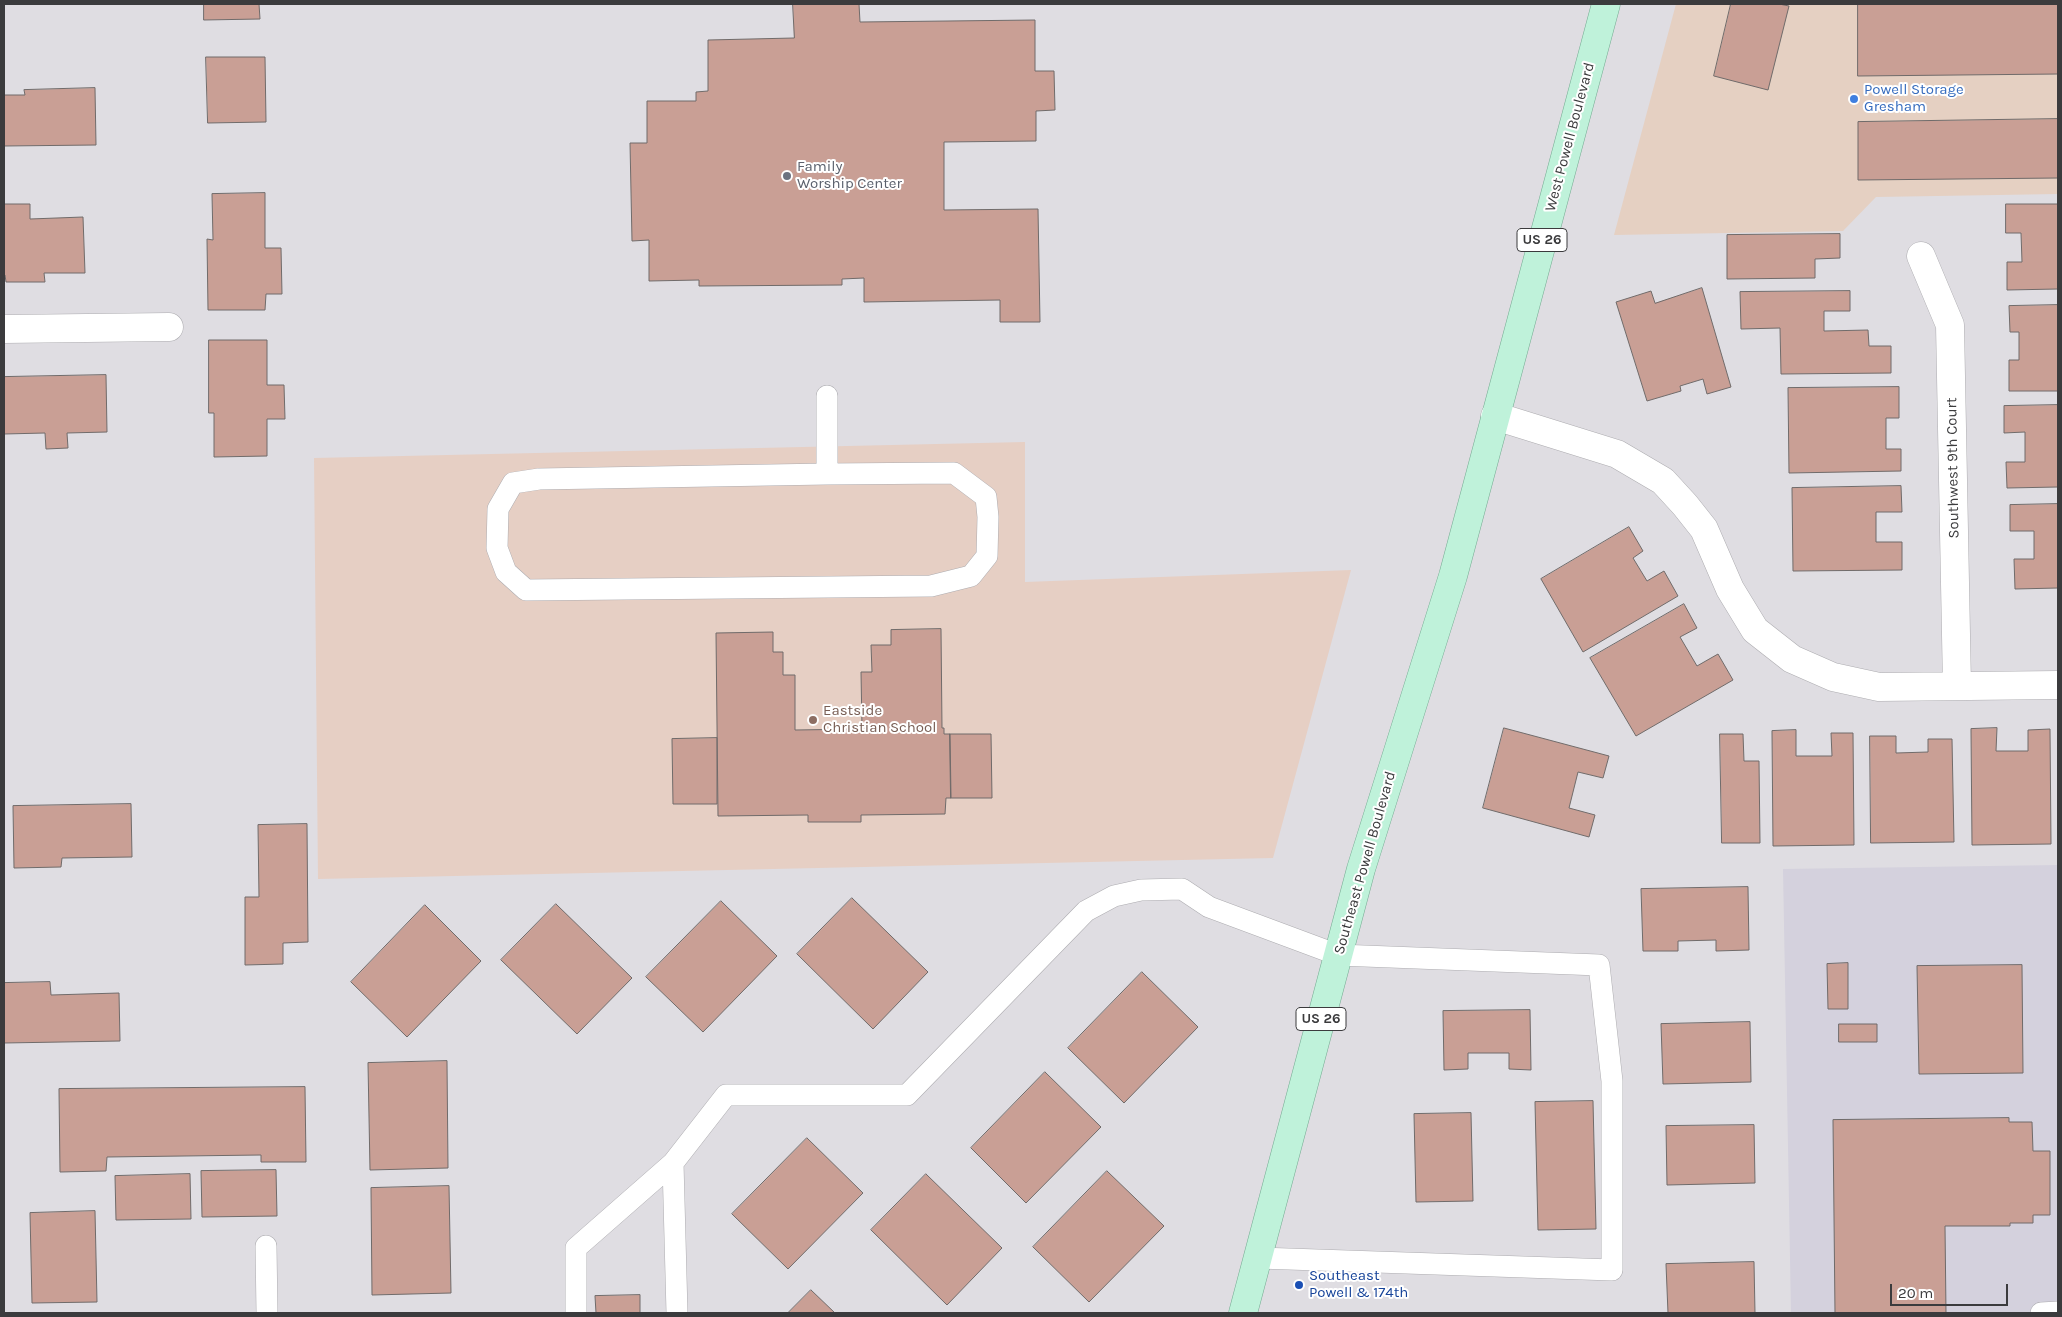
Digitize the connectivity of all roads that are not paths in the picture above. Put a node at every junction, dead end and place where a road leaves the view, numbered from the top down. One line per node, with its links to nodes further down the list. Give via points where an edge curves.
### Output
1 (1606, 4): 6 (main road, West Powell Boulevard / US 26)
2 (1921, 256): 9 (street, Southwest 9th Court, via 1950,325)
3 (169, 327): 4 (street)
4 (4, 329)
5 (827, 396): 7 (lane)
6 (1495, 416): 9 (street, via 1617,454 1663,481 1704,529 1730,590 1755,630 1792,659 1833,678 1879,687); 10 (main road, Southeast Powell Boulevard / US 26, via 1452,576)
7 (827, 474): 7 (lane, via 539,479 513,483 498,509 497,548 506,572 526,590 932,586 971,576 987,556 986,497 954,473)
8 (2058, 685): 9 (street)
9 (1957, 686)
10 (1338, 955): 11 (lane, via 1209,907 1182,889 1141,890 1114,896 1086,911 907,1095 726,1095); 13 (main road, Southeast Powell Boulevard / US 26); 13 (lane, via 1599,965 1612,1081 1612,1270)
11 (673, 1163): 16 (lane, via 576,1248); 17 (lane)
12 (266, 1246): 15 (lane)
13 (1258, 1258): 18 (main road, Southeast Powell Boulevard / US 26)
14 (2058, 1312): 19 (lane)
15 (267, 1313)
16 (576, 1313)
17 (676, 1313)
18 (1243, 1313)
19 (2041, 1313)

